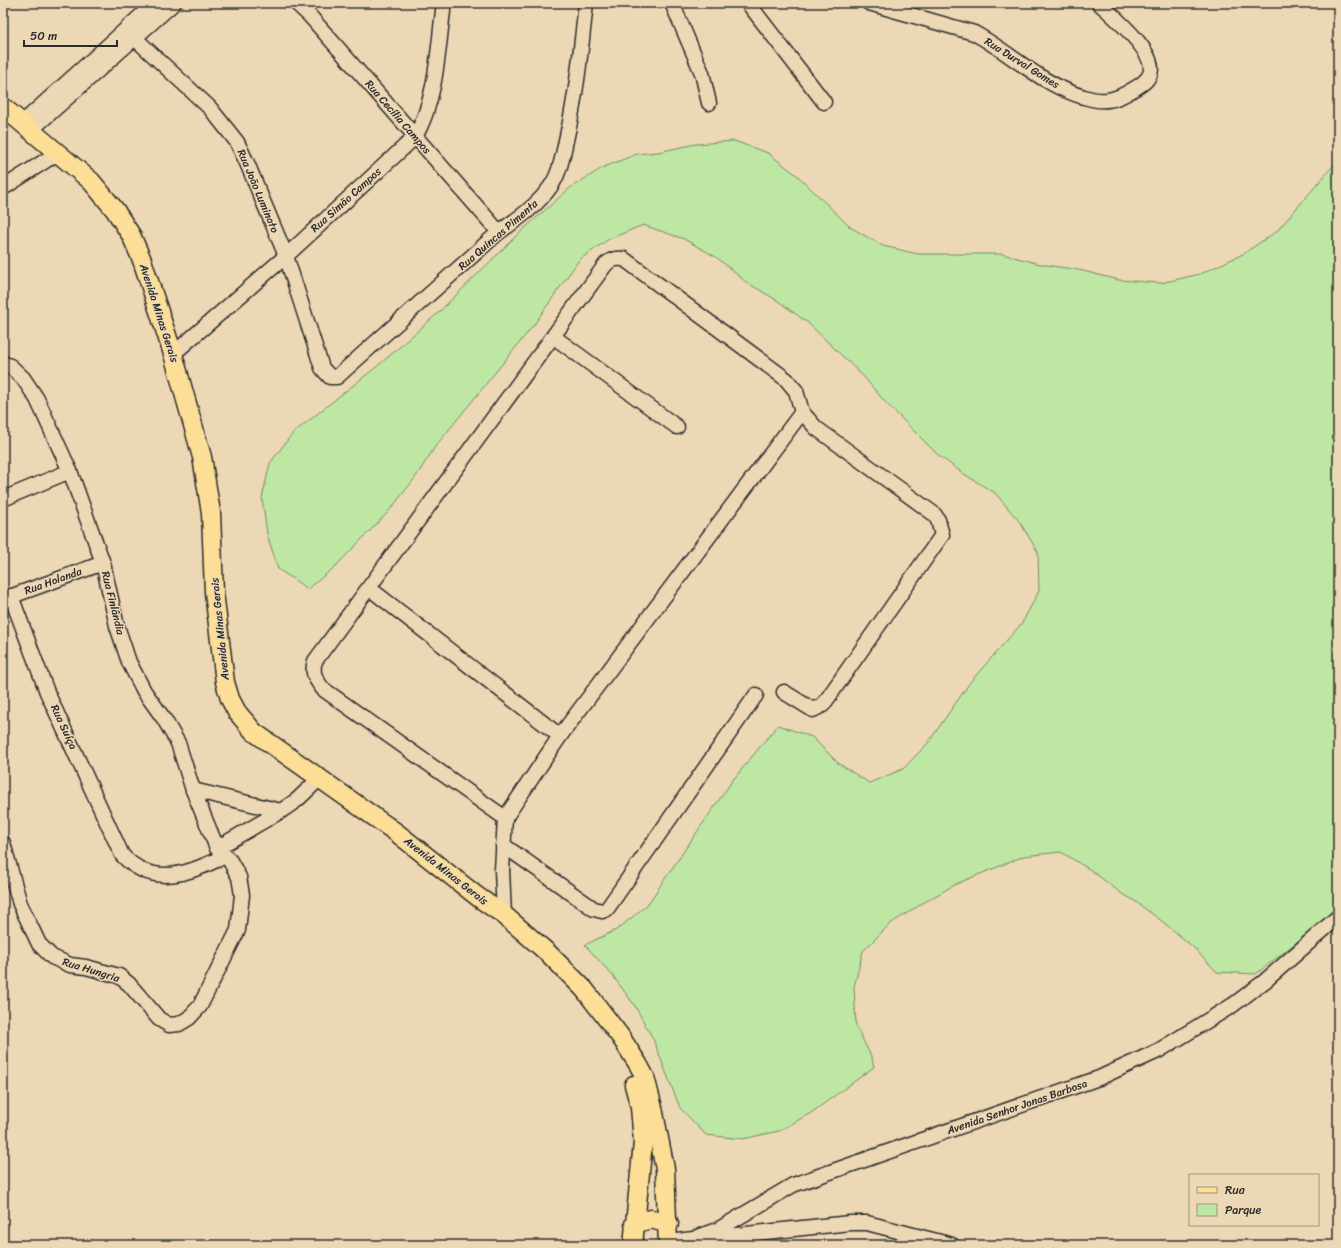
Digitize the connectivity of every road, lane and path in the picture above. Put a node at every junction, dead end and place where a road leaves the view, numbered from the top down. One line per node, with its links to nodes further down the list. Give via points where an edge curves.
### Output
1 (155, 3): 11 (street)
2 (174, 3): 11 (street)
3 (296, 3): 10 (street, Rua Cecília Campos)
4 (444, 3): 16 (street, Rua Simão Campos, via 430,100 424,121)
5 (586, 3): 19 (street, Rua Quincas Pimenta, via 575,102 560,166 551,186 536,203)
6 (672, 3): 13 (street, via 702,73)
7 (748, 3): 12 (street)
8 (869, 3): 9 (street, Rua Durval Gomes, via 974,33 1058,88 1107,102 1124,96 1143,84 1150,74 1151,64 1148,54 1141,45)
9 (1099, 3)
10 (310, 9): 16 (street, Rua Cecília Campos)
11 (130, 34): 15 (street); 20 (street, Rua João Luminato, via 210,108 237,142)
12 (824, 102)
13 (709, 103)
14 (3, 107): 15 (main road, Avenida Minas Gerais)
15 (26, 127): 17 (main road, Avenida Minas Gerais)
16 (415, 137): 19 (street, Rua Cecília Campos); 20 (street, Rua Simão Campos)
17 (59, 152): 18 (street); 22 (main road, Avenida Minas Gerais, via 91,180 131,235 142,260)
18 (3, 188)
19 (499, 232): 24 (street, Rua Quincas Pimenta)
20 (286, 256): 22 (street, Rua Simão Campos); 24 (street, Rua João Luminato, via 322,368 330,377)
21 (554, 337): 25 (street, via 606,264 617,258 624,259 786,379 796,391); 26 (street); 30 (street)
22 (173, 354): 35 (main road, Avenida Minas Gerais, via 208,487 214,592 225,682 230,699 254,732)
23 (3, 362): 27 (street, Rua Finlândia, via 24,378 37,399)
24 (341, 375)
25 (802, 412): 32 (street, via 816,428 934,514 942,535 823,705 812,710); 34 (street)
26 (677, 427)
27 (70, 471): 28 (street); 29 (street, Rua Finlândia)
28 (3, 499)
29 (103, 563): 31 (street, Rua Holanda); 36 (street, Rua Finlândia, via 117,626 129,662 144,691 178,743)
30 (369, 588): 34 (street); 38 (street, via 315,661 313,667 317,682 323,689)
31 (7, 598): 41 (street, Rua Suíça, via 122,855 132,866 145,872 176,875 196,870)
32 (784, 692)
33 (756, 695): 40 (street, via 607,909 594,909)
34 (560, 736): 38 (street)
35 (319, 779): 37 (street); 42 (main road, Avenida Minas Gerais, via 397,833)
36 (193, 790): 37 (street); 41 (street, Rua Finlândia)
37 (281, 811): 41 (street)
38 (505, 818): 40 (street)
39 (3, 843): 41 (street, Rua Hungria, via 20,904 39,944 52,957 70,965 119,976 159,1019 169,1025 179,1024 189,1018 200,1006 238,930 241,911 239,877)
40 (504, 844): 42 (street)
41 (221, 852)
42 (504, 915): 44 (main road, Avenida Minas Gerais, via 584,989)
43 (1338, 917): 47 (street, Avenida Senhor Jonas Barbosa, via 1265,981 1233,1005 1158,1051 1099,1078 793,1185 719,1229)
44 (620, 1036): 45 (main road, via 640,1107 643,1142); 46 (main road, Avenida Minas Gerais, via 642,1070 651,1102 664,1169)
45 (634, 1224): 46 (main road, via 651,1219); 48 (main road)
46 (668, 1237): 47 (street, Avenida Senhor Jonas Barbosa)
47 (693, 1240): 49 (street, via 867,1223)
48 (633, 1245)
49 (952, 1245)

